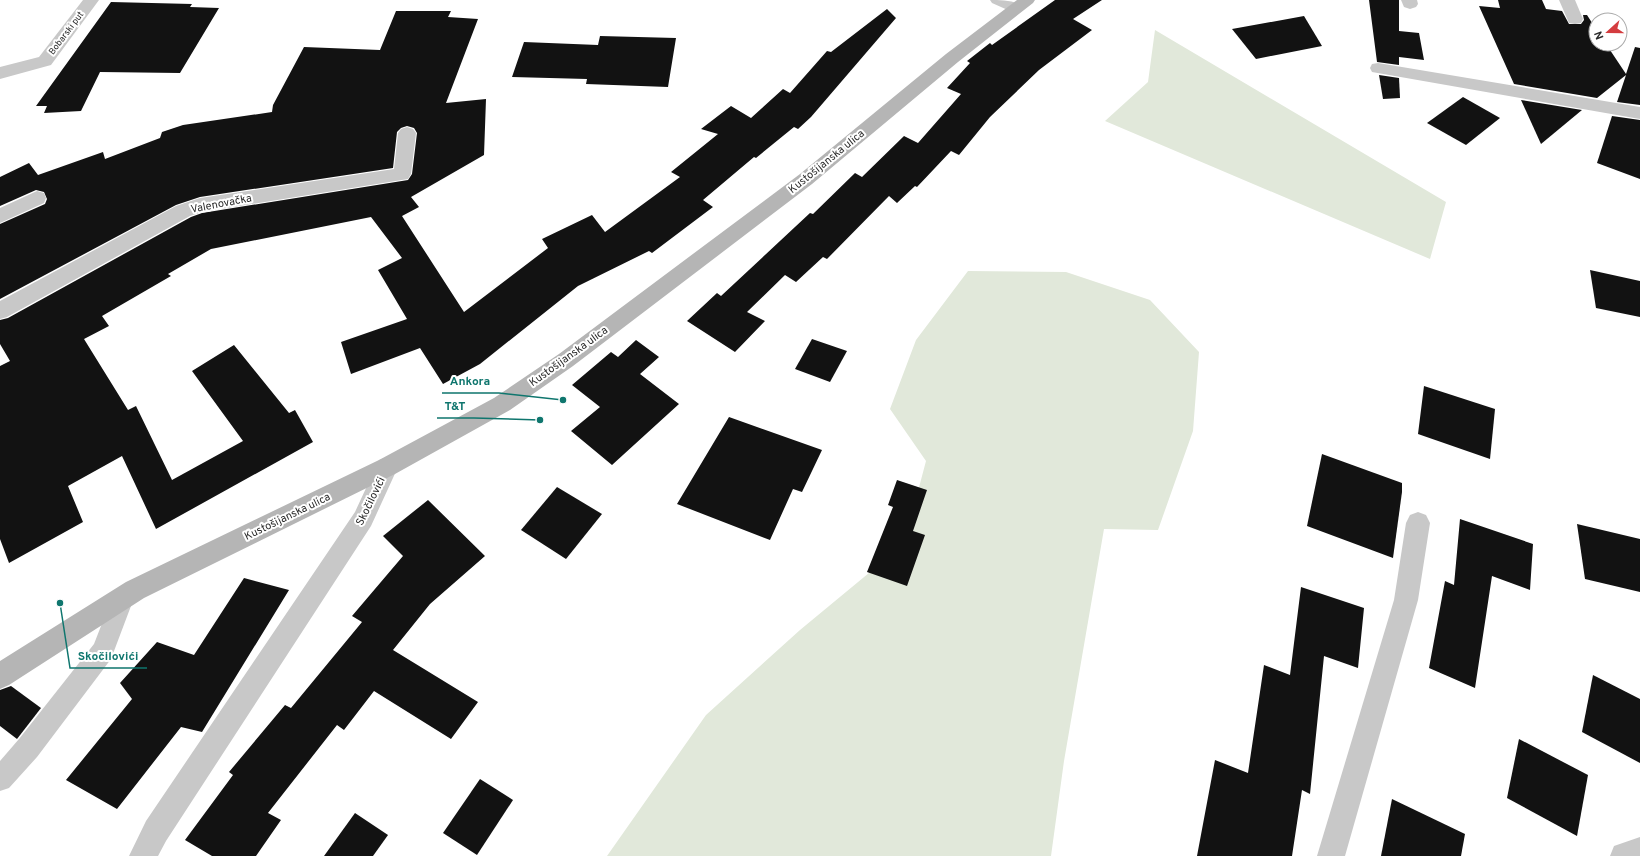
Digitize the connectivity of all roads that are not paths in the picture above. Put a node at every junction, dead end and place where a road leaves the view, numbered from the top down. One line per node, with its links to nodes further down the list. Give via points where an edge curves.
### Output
1 (91, 0): 7 (street, Bobarski put, via 45,61)
2 (1567, 0): 4 (street)
3 (1014, 2): 14 (street, Kustošijanska ulica, via 806,178 566,360 502,404)
4 (1575, 19)
5 (0, 63): 7 (street)
6 (1378, 68): 9 (street)
7 (16, 69): 8 (street, Bobarski put)
8 (0, 73)
9 (1640, 113)
10 (407, 133): 13 (street, Valenovačka, via 402,174 189,208)
11 (37, 198): 12 (street)
12 (0, 216)
13 (0, 311)
14 (387, 467): 16 (street, Kustošijanska ulica); 20 (street, Skočilovići, via 363,520 156,831)
15 (1418, 522): 21 (street, via 1406,600)
16 (123, 598): 17 (street, Kustošijanska ulica); 18 (lane, via 103,651 28,748)
17 (0, 676)
18 (0, 779)
19 (1640, 852): 22 (street)
20 (143, 856)
21 (1331, 856)
22 (1624, 856)

